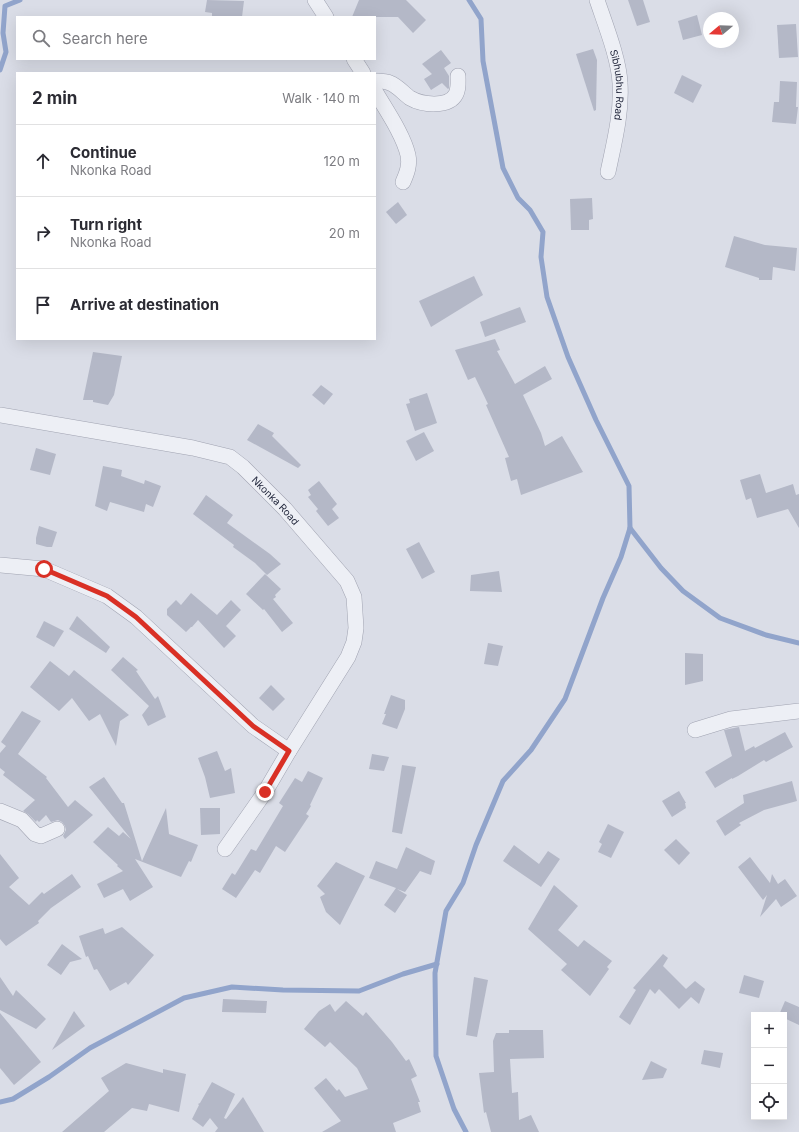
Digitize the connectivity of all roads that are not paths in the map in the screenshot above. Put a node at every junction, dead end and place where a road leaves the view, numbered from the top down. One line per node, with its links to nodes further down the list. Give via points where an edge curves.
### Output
1 (315, 0): 3 (street)
2 (597, 0): 9 (street, Sibhubhu Road, via 620,83 620,111)
3 (325, 16)
4 (355, 60): 5 (street)
5 (362, 72)
6 (458, 76): 7 (street, via 456,95 450,100 431,104 410,98 389,82)
7 (376, 81)
8 (376, 93): 10 (street, via 399,132 408,155 408,172)
9 (608, 172)
10 (403, 182)
11 (0, 415): 15 (street, Nkonka Road, via 193,448 230,457 285,509 331,561 347,581 354,597 354,642 348,657)
12 (0, 565): 15 (street, via 44,569 107,596 136,617 253,726)
13 (799, 711): 14 (street, via 731,719)
14 (695, 730)
15 (289, 751): 18 (street, Nkonka Road, via 265,792)
16 (0, 811): 17 (street, via 22,820 35,834 41,836)
17 (57, 829)
18 (225, 849)

